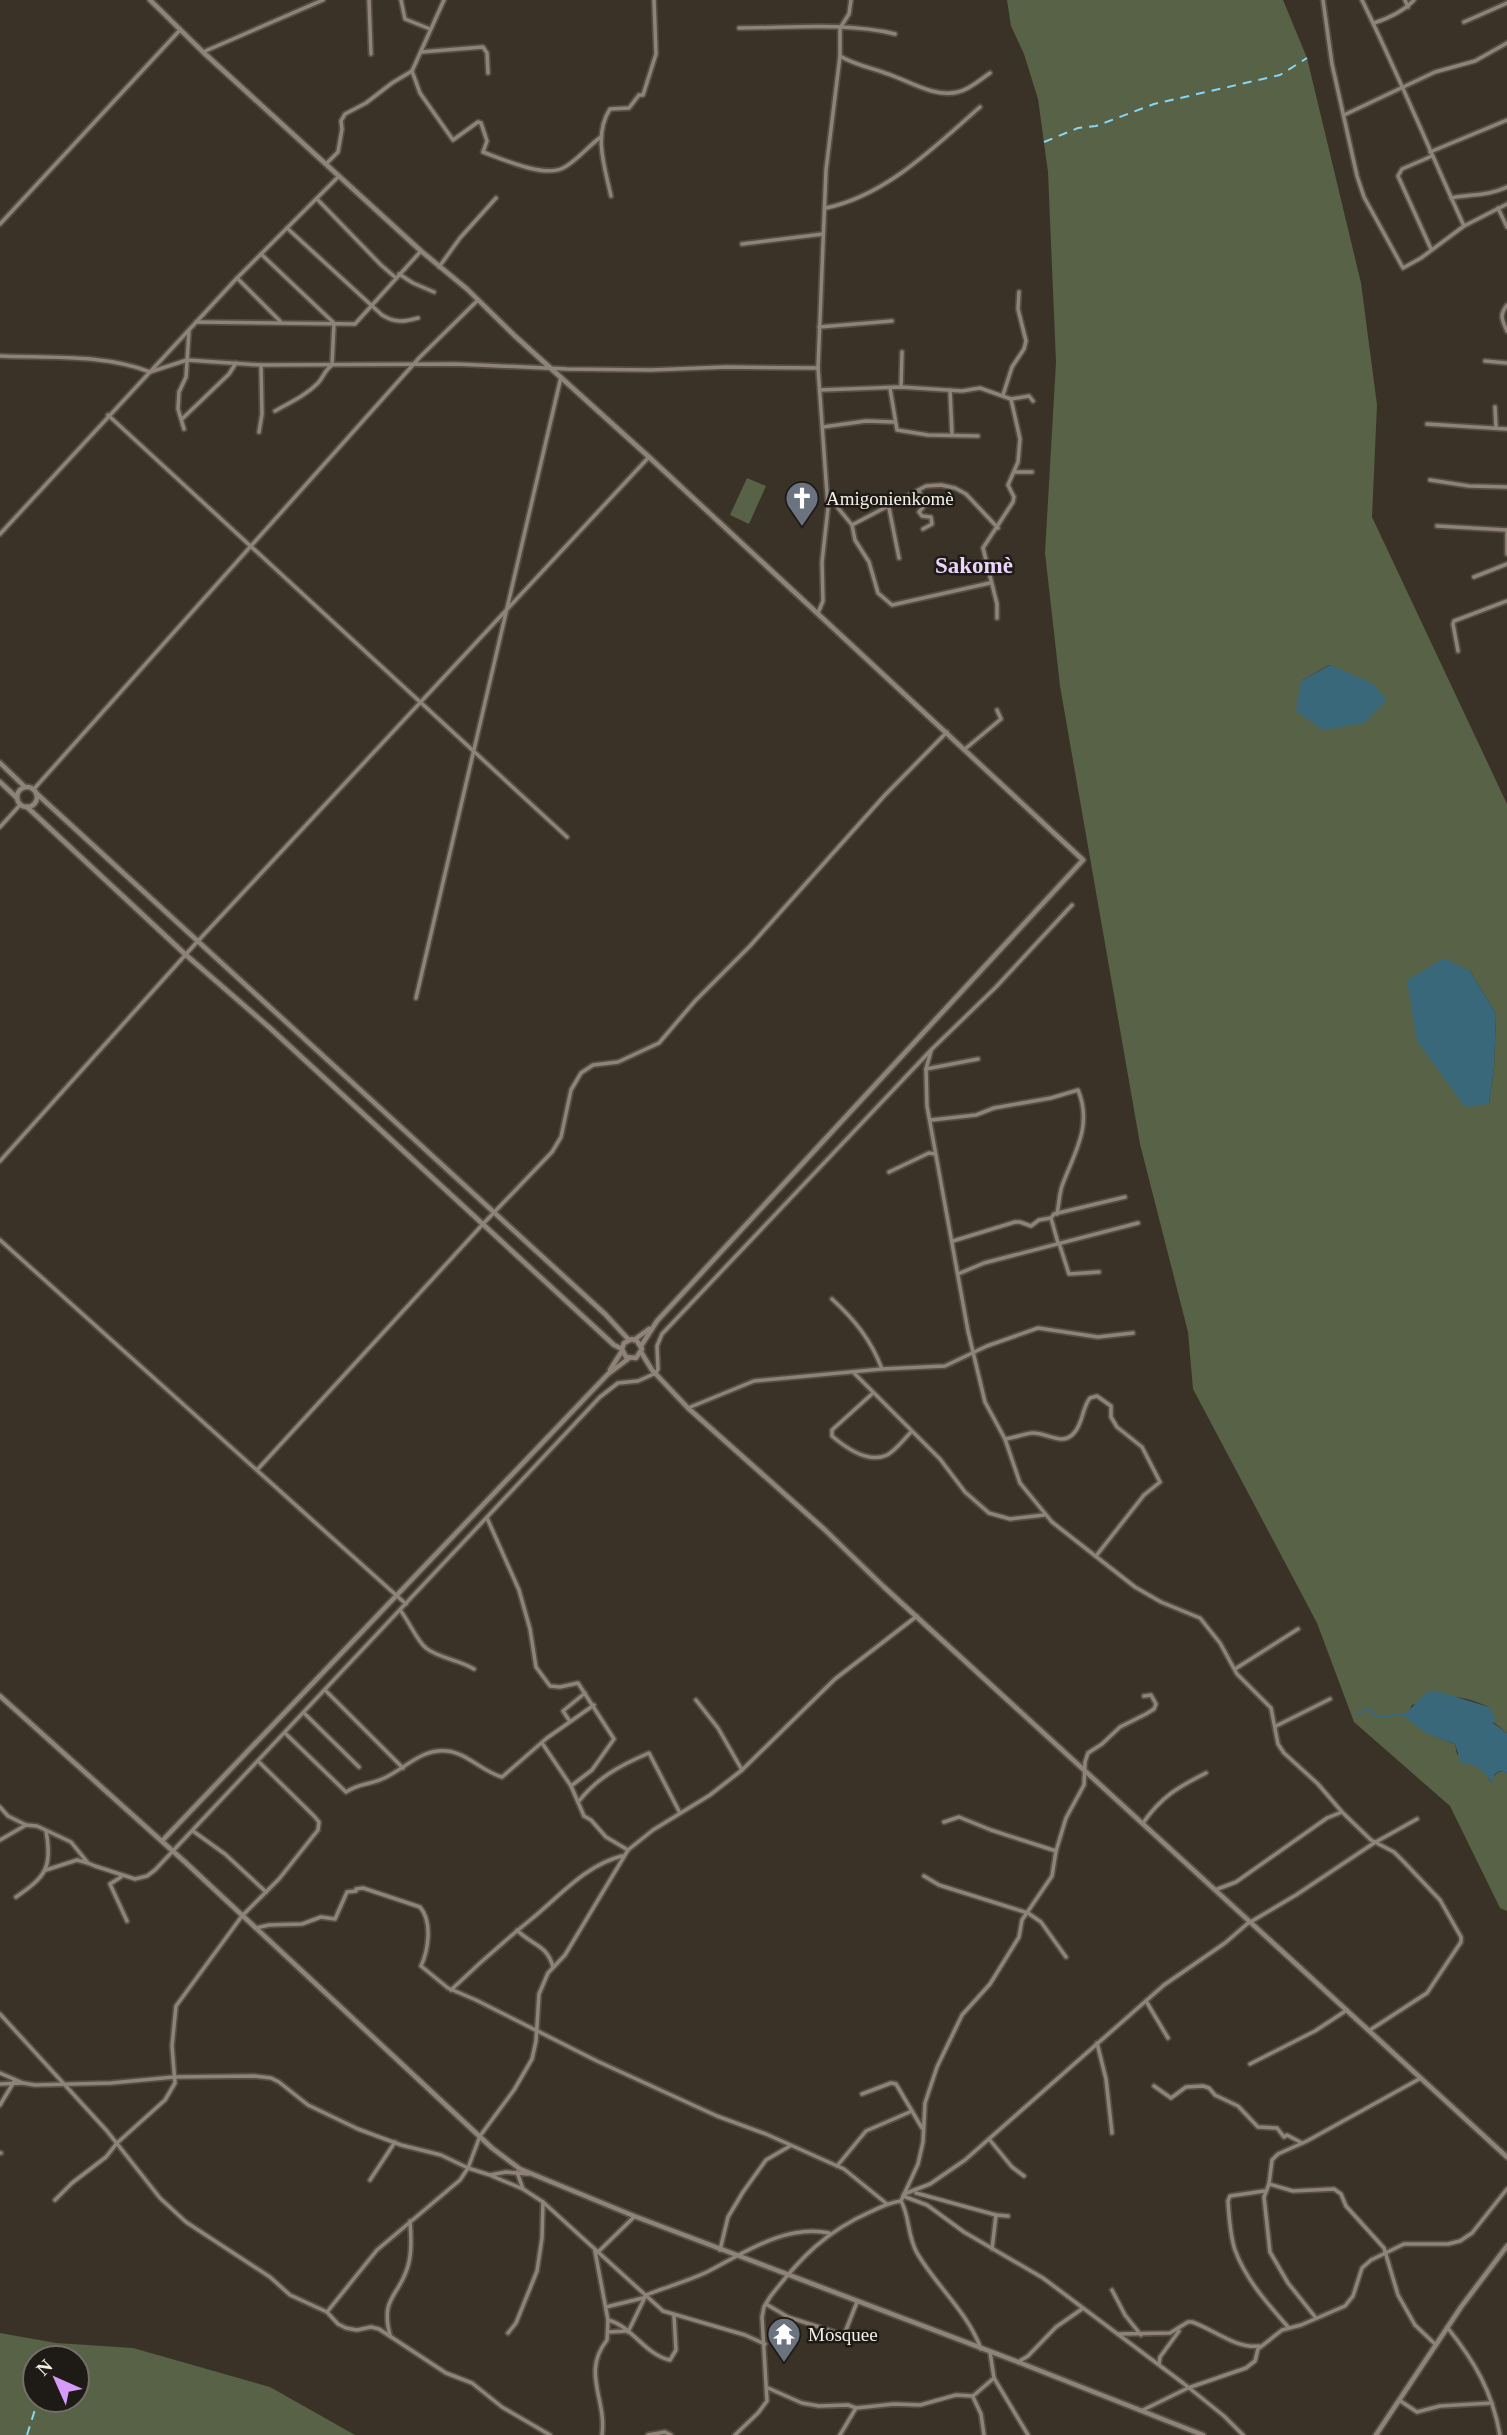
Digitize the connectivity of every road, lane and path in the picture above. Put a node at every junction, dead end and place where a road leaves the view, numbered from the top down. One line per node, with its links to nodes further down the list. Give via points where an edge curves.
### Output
1 (150, 0): 16 (street)
2 (323, 0): 22 (street)
3 (369, 0): 24 (street)
4 (401, 0): 19 (street, via 405,19)
5 (444, 0): 19 (street)
6 (654, 0): 33 (street, via 656,54 643,95 629,108 610,109)
7 (851, 0): 18 (street)
8 (1323, 0): 31 (street)
9 (1362, 0): 15 (street)
10 (1405, 0): 13 (street)
11 (1414, 0): 13 (street)
12 (1507, 3): 14 (street)
13 (1408, 6): 15 (street)
14 (1464, 22)
15 (1373, 23): 29 (street)
16 (181, 28): 22 (street); 45 (street)
17 (739, 28): 18 (street)
18 (840, 28): 20 (street); 25 (street)
19 (430, 29): 23 (street)
20 (895, 34)
21 (1507, 43): 29 (street, via 1475,61)
22 (203, 51): 35 (street)
23 (421, 52): 26 (street); 27 (street, via 483,47)
24 (371, 54)
25 (840, 56): 28 (street, via 919,88 950,93 962,91); 43 (street, via 827,158)
26 (412, 71): 33 (street, via 420,93 453,140 481,123 487,141 483,152 495,157 539,170 557,170); 35 (street, via 345,114 338,152)
27 (488, 73)
28 (990, 73)
29 (1404, 87): 31 (street); 34 (street)
30 (980, 107): 43 (street, via 932,150 885,183)
31 (1344, 115): 51 (street, via 1356,176 1402,268)
32 (1507, 120): 34 (street)
33 (601, 137): 38 (street)
34 (1431, 154): 40 (street); 51 (street, via 1402,169 1398,176)
35 (327, 163): 36 (street)
36 (339, 176): 41 (street); 52 (street)
37 (1507, 187): 40 (street, via 1487,195)
38 (611, 196)
39 (496, 198): 54 (street)
40 (1451, 198): 46 (street)
41 (317, 199): 48 (street); 55 (street, via 381,265)
42 (1507, 204): 44 (street)
43 (826, 208): 49 (street)
44 (1498, 208): 46 (street); 47 (street)
45 (0, 224)
46 (1464, 226): 51 (street)
47 (1507, 227)
48 (288, 228): 53 (street); 61 (street)
49 (823, 234): 50 (street); 67 (street)
50 (742, 244)
51 (1432, 249)
52 (421, 251): 54 (street); 55 (street)
53 (261, 254): 56 (street); 66 (street)
54 (439, 267): 59 (street)
55 (398, 276): 57 (street); 61 (street)
56 (237, 278): 64 (street); 65 (street)
57 (434, 292)
58 (1019, 292): 87 (street, via 1018,310 1026,341)
59 (478, 300): 78 (street); 80 (street)
60 (1507, 305): 69 (street, via 1501,318)
61 (371, 306): 62 (street, via 392,321); 66 (street, via 355,324)
62 (418, 318)
63 (892, 321): 67 (street)
64 (195, 322): 65 (street); 68 (street)
65 (282, 322): 66 (street)
66 (334, 323): 77 (street)
67 (819, 327): 79 (street)
68 (189, 329): 72 (street); 81 (street)
69 (1507, 331)
70 (902, 352): 83 (street)
71 (0, 356): 81 (street, via 80,358)
72 (187, 360): 74 (street); 81 (street); 93 (street, via 179,392)
73 (1485, 361): 75 (street)
74 (236, 362): 76 (street); 93 (street)
75 (1507, 363)
76 (261, 365): 77 (street); 100 (street)
77 (332, 365): 78 (street); 91 (street, via 310,391)
78 (413, 365): 80 (street); 117 (street)
79 (818, 368): 80 (street); 85 (street)
80 (551, 369): 82 (street)
81 (150, 372): 92 (street)
82 (561, 377): 103 (street); 124 (street)
83 (901, 387): 84 (street); 86 (street)
84 (891, 388): 85 (street); 94 (street)
85 (820, 390): 96 (street)
86 (950, 390): 87 (street, via 980,388); 101 (street)
87 (1003, 396): 88 (street)
88 (1012, 399): 89 (street, via 1029,397); 104 (street, via 1020,439)
89 (1033, 401)
90 (1495, 407): 97 (street)
91 (275, 411)
92 (108, 415): 116 (street); 117 (street)
93 (182, 419): 98 (street)
94 (894, 422): 96 (street); 101 (street, via 900,430)
95 (1427, 424): 97 (street)
96 (823, 426): 109 (street)
97 (1496, 428): 99 (street)
98 (184, 429)
99 (1507, 429)
100 (259, 432)
101 (952, 434): 102 (street)
102 (978, 436)
103 (649, 457): 124 (street); 125 (street)
104 (1014, 472): 105 (street); 113 (street, via 1008,485 1013,502)
105 (1032, 472)
106 (1430, 480): 107 (street)
107 (1507, 487)
108 (919, 491): 110 (street); 113 (street, via 926,486 955,488); 114 (street, via 925,505 919,512 933,521)
109 (828, 496): 111 (street); 125 (street, via 823,601)
110 (889, 508): 111 (street); 119 (street)
111 (852, 525): 122 (street, via 878,593 892,605)
112 (1437, 526): 115 (street)
113 (998, 528): 122 (street, via 983,545)
114 (923, 529)
115 (1507, 530): 118 (street)
116 (0, 534)
117 (250, 545): 128 (street); 136 (street)
118 (1507, 554)
119 (898, 558)
120 (1507, 564): 121 (street)
121 (1474, 576)
122 (990, 583): 126 (street)
123 (1507, 601): 127 (street, via 1454,621)
124 (508, 606): 128 (street); 132 (street)
125 (818, 614): 130 (street)
126 (997, 618)
127 (1458, 651)
128 (421, 702): 132 (street); 143 (street)
129 (996, 710): 131 (street, via 1001,719)
130 (947, 732): 131 (street); 154 (street, via 659,1043 581,1073 570,1090 561,1137 552,1152)
131 (965, 750): 165 (street, via 1083,860)
132 (474, 752): 141 (street); 145 (street)
133 (0, 763): 135 (street)
134 (0, 782): 137 (street)
135 (26, 787): 136 (street); 137 (street)
136 (34, 791): 139 (street, via 36,800); 143 (street)
137 (17, 798): 138 (street)
138 (20, 805): 139 (street); 140 (street)
139 (27, 807): 144 (street)
140 (0, 827)
141 (567, 838)
142 (1072, 905): 146 (street)
143 (197, 942): 144 (street); 154 (street)
144 (186, 955): 151 (street); 158 (street)
145 (416, 998)
146 (932, 1049): 148 (street); 173 (street, via 662,1334)
147 (978, 1059): 148 (street)
148 (926, 1069): 149 (street)
149 (930, 1120): 150 (street); 155 (street, via 976,1115 1078,1090 1083,1138 1062,1186)
150 (935, 1154): 152 (street); 160 (street)
151 (0, 1161)
152 (889, 1172)
153 (1125, 1197): 155 (street)
154 (494, 1213): 158 (street); 167 (street)
155 (1057, 1214): 156 (street)
156 (1051, 1218): 160 (street, via 1031,1226 1015,1222); 161 (street)
157 (1138, 1223): 161 (street)
158 (483, 1224): 169 (street); 180 (street)
159 (0, 1240): 180 (street)
160 (953, 1241): 163 (street)
161 (1058, 1243): 162 (street, via 1069,1274); 163 (street)
162 (1099, 1272)
163 (958, 1274): 170 (street)
164 (832, 1299): 172 (street, via 863,1331)
165 (657, 1321): 167 (street); 168 (street)
166 (1133, 1333): 170 (street, via 1098,1337 1038,1328)
167 (632, 1340): 168 (street); 169 (street, via 624,1343)
168 (641, 1349): 171 (street); 173 (street)
169 (622, 1350): 171 (street); 175 (street)
170 (974, 1354): 172 (street, via 946,1366); 179 (street, via 985,1402)
171 (631, 1359): 173 (street); 175 (street)
172 (882, 1369): 174 (street)
173 (654, 1371): 177 (street); 182 (street, via 638,1381 618,1384 600,1397)
174 (854, 1373): 176 (street); 177 (street, via 754,1381)
175 (608, 1374): 184 (street)
176 (873, 1393): 178 (street); 178 (street, via 832,1430 832,1436 857,1454 874,1457 887,1455)
177 (688, 1408): 187 (street)
178 (911, 1432): 181 (street, via 989,1513 1010,1519)
179 (1004, 1439): 181 (street, via 1020,1483); 183 (street, via 1034,1433 1062,1440 1076,1431 1090,1398 1097,1396 1111,1405 1117,1427 1142,1447 1160,1482 1143,1494)
180 (257, 1470): 184 (street)
181 (1046, 1516): 183 (street)
182 (487, 1518): 185 (street); 192 (street, via 519,1590 539,1673 550,1686 577,1682)
183 (1096, 1556): 190 (street, via 1154,1598 1200,1618)
184 (397, 1596): 185 (street); 221 (street)
185 (406, 1604): 186 (street)
186 (400, 1611): 189 (street, via 429,1651); 191 (street)
187 (917, 1616): 206 (street); 207 (street, via 835,1679)
188 (1298, 1629): 190 (street)
189 (474, 1669)
190 (1235, 1669): 200 (street, via 1271,1708)
191 (325, 1690): 198 (street); 205 (street)
192 (585, 1692): 197 (street); 199 (street, via 564,1709)
193 (0, 1696): 221 (street)
194 (1144, 1696): 206 (street, via 1151,1695 1154,1709 1125,1723 1088,1753)
195 (1331, 1699): 200 (street)
196 (696, 1700): 207 (street)
197 (594, 1705): 199 (street); 209 (street, via 613,1742 592,1770)
198 (304, 1713): 201 (street); 204 (street)
199 (569, 1720): 202 (street)
200 (1276, 1726): 212 (street, via 1284,1753)
201 (285, 1733): 203 (street); 205 (street, via 346,1792)
202 (542, 1743): 205 (street, via 502,1777 446,1751 420,1756); 209 (street)
203 (258, 1761): 219 (street); 232 (street, via 318,1822 318,1830)
204 (359, 1767)
205 (403, 1768)
206 (1085, 1769): 216 (street); 225 (street, via 1084,1785 1066,1818)
207 (741, 1770): 213 (street)
208 (1206, 1773): 216 (street, via 1165,1797)
209 (571, 1786): 210 (street)
210 (579, 1801): 213 (street, via 597,1780 649,1753); 223 (street, via 584,1816 600,1832)
211 (0, 1807): 217 (street)
212 (1342, 1812): 222 (street); 231 (street, via 1236,1882)
213 (680, 1813): 223 (street)
214 (1417, 1819): 222 (street)
215 (944, 1822): 225 (street, via 959,1817)
216 (1143, 1823): 231 (street)
217 (26, 1825): 218 (street); 220 (street)
218 (46, 1831): 227 (street, via 75,1845); 228 (street)
219 (193, 1831): 224 (street); 232 (street)
220 (0, 1840)
221 (162, 1841): 224 (street)
222 (1374, 1843): 237 (street); 246 (street, via 1399,1856 1440,1900 1462,1940 1427,1993)
223 (628, 1850): 226 (street)
224 (173, 1851): 229 (street, via 147,1876); 235 (street)
225 (1056, 1851): 234 (street, via 1052,1876)
226 (624, 1855): 239 (street, via 599,1864); 241 (street, via 565,1955)
227 (88, 1863): 228 (street, via 77,1860); 229 (street)
228 (47, 1870): 233 (street)
229 (123, 1876): 236 (street, via 110,1884)
230 (924, 1876): 234 (street)
231 (1215, 1890): 237 (street)
232 (267, 1893): 235 (street)
233 (16, 1897)
234 (1028, 1913): 240 (street, via 1041,1922); 261 (street, via 1019,1937 990,1984 962,2015 944,2051 925,2103)
235 (242, 1916): 238 (street); 252 (street, via 176,2006)
236 (127, 1921)
237 (1251, 1923): 243 (street); 244 (street)
238 (256, 1928): 242 (street, via 302,1924 321,1917 335,1919 347,1892 363,1888 423,1910 427,1946 421,1966); 263 (street)
239 (517, 1930): 241 (street, via 537,1943); 242 (street)
240 (1066, 1957)
241 (553, 1967): 247 (street, via 539,1994)
242 (451, 1990): 247 (street)
243 (1146, 2001): 248 (street); 249 (street)
244 (1347, 2010): 246 (street); 250 (street)
245 (0, 2014): 255 (street)
246 (1370, 2030): 253 (street)
247 (537, 2031): 263 (street, via 527,2069); 268 (street)
248 (1168, 2038)
249 (1097, 2043): 262 (street); 264 (street)
250 (1250, 2064)
251 (0, 2073): 254 (street)
252 (174, 2077): 255 (street); 265 (street, via 271,2078 308,2105); 266 (street, via 165,2100)
253 (1421, 2078): 267 (street); 269 (street)
254 (14, 2082): 255 (street); 256 (street); 259 (street)
255 (62, 2082): 266 (street)
256 (0, 2084)
257 (1154, 2086): 267 (street, via 1171,2098 1186,2087 1209,2088 1238,2106 1258,2127 1278,2127 1284,2137)
258 (862, 2094): 260 (street, via 895,2083)
259 (0, 2105)
260 (912, 2111): 261 (street); 270 (street, via 866,2131)
261 (923, 2130): 282 (street, via 918,2164)
262 (1112, 2133)
263 (480, 2136): 271 (street); 273 (street)
264 (989, 2139): 275 (street); 281 (street, via 946,2174)
265 (395, 2142): 271 (street); 276 (street)
266 (117, 2143): 283 (street); 304 (street, via 160,2198 186,2222 290,2295)
267 (1303, 2143): 277 (street, via 1272,2160)
268 (789, 2146): 270 (street); 294 (street, via 766,2160 743,2192 728,2217)
269 (1507, 2157)
270 (837, 2166): 285 (street)
271 (468, 2168): 274 (street); 289 (street)
272 (517, 2172): 273 (street); 274 (street); 278 (street)
273 (531, 2174): 287 (street)
274 (490, 2175): 278 (street)
275 (1024, 2176)
276 (370, 2180)
277 (1269, 2185): 280 (street); 295 (street, via 1293,2191 1336,2189)
278 (523, 2189): 284 (street)
279 (1507, 2189): 295 (street, via 1460,2241 1404,2244)
280 (1265, 2191): 307 (street, via 1270,2252); 309 (street, via 1230,2196 1231,2234 1249,2278)
281 (914, 2192): 282 (street); 286 (street)
282 (903, 2197): 285 (street); 292 (street, via 927,2204); 320 (street, via 918,2254 970,2322)
283 (55, 2200)
284 (543, 2202): 293 (street); 313 (street, via 537,2271)
285 (887, 2204): 290 (street)
286 (996, 2214): 288 (street); 292 (street)
287 (634, 2216): 293 (street); 294 (street)
288 (1008, 2216)
289 (410, 2221): 304 (street, via 377,2250); 316 (street, via 409,2264 387,2308)
290 (829, 2233): 296 (street, via 792,2234); 297 (street)
291 (1507, 2246): 308 (street)
292 (992, 2249): 303 (street, via 1042,2278)
293 (596, 2250): 299 (street); 302 (street)
294 (720, 2250): 296 (street)
295 (1387, 2253): 307 (street, via 1362,2268 1349,2303); 319 (street, via 1398,2295 1415,2325)
296 (736, 2256): 297 (street); 299 (street)
297 (788, 2276): 300 (street); 301 (street)
298 (1112, 2290): 315 (street)
299 (645, 2297): 302 (street); 305 (street); 311 (street)
300 (857, 2302): 301 (street, via 844,2334 788,2317); 320 (street)
301 (766, 2304): 317 (street, via 762,2317)
302 (606, 2306): 306 (street)
303 (1082, 2309): 314 (street); 322 (street)
304 (327, 2312): 316 (street, via 346,2329 371,2327)
305 (674, 2316): 311 (street, via 676,2350 670,2360); 317 (street)
306 (608, 2319): 311 (street); 312 (street)
307 (1316, 2319): 309 (street)
308 (1447, 2327): 319 (street); 329 (street, via 1475,2363)
309 (1288, 2328): 318 (street)
310 (1180, 2329): 315 (street); 318 (street, via 1192,2322 1236,2342 1256,2347); 323 (street)
311 (627, 2331): 312 (street)
312 (607, 2332): 333 (street, via 594,2372)
313 (508, 2333)
314 (1116, 2334): 315 (street); 323 (street)
315 (1141, 2335)
316 (391, 2337): 332 (street)
317 (765, 2344): 325 (street)
318 (1263, 2344): 326 (street, via 1252,2365)
319 (1436, 2345): 328 (street)
320 (981, 2349): 321 (street)
321 (990, 2352): 322 (street); 324 (street)
322 (1018, 2362): 331 (street)
323 (1158, 2364): 326 (street)
324 (994, 2378): 327 (street); 339 (street)
325 (768, 2388): 330 (street, via 802,2403); 336 (street, via 765,2405)
326 (1188, 2388): 331 (street); 341 (street)
327 (973, 2396): 330 (street, via 956,2395 920,2405); 338 (street)
328 (1399, 2400): 329 (street, via 1418,2412); 342 (street)
329 (1492, 2403): 343 (street)
330 (856, 2408): 337 (street)
331 (1142, 2411): 340 (street)
332 (550, 2435)
333 (601, 2435)
334 (648, 2435): 335 (street)
335 (671, 2435)
336 (735, 2435)
337 (840, 2435)
338 (984, 2435)
339 (1028, 2435)
340 (1203, 2435)
341 (1243, 2435)
342 (1376, 2435)
343 (1500, 2435)

